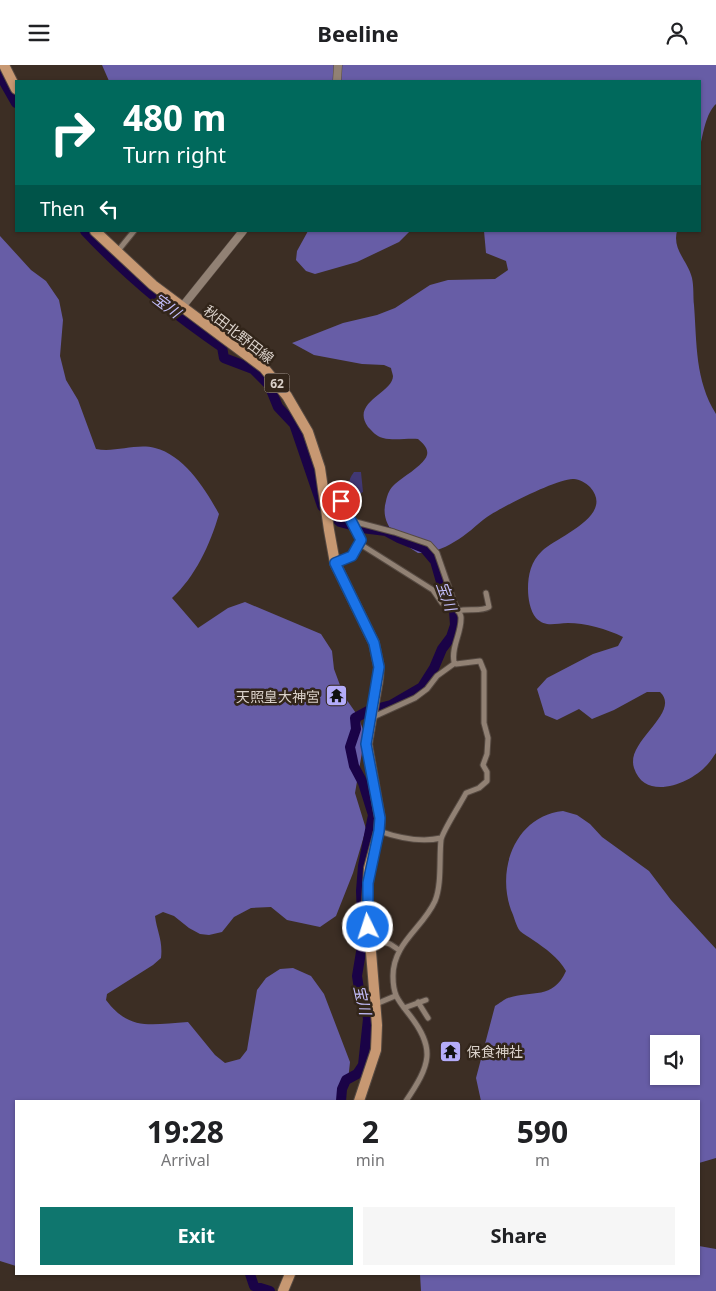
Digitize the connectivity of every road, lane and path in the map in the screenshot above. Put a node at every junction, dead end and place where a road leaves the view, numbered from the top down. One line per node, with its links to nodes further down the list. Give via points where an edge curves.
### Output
1 (4, 65): 4 (main road)
2 (338, 65): 3 (street)
3 (337, 80)
4 (15, 87)
5 (96, 232): 8 (main road, 秋田北野田線 / 62)
6 (133, 232): 8 (street)
7 (242, 232): 9 (street)
8 (117, 252): 9 (main road, 秋田北野田線 / 62)
9 (182, 307): 10 (main road, 秋田北野田線 / 62, via 272,377 299,416 313,445)
10 (325, 497): 11 (street, via 338,497); 13 (main road, 秋田北野田線 / 62)
11 (353, 525): 12 (street); 15 (street, via 394,532 429,544 437,553)
12 (360, 544): 13 (street, via 352,556); 15 (street, via 433,590 442,603)
13 (335, 563): 18 (main road, 秋田北野田線 / 62, via 377,654 378,680)
14 (486, 593): 16 (street, via 489,607)
15 (453, 602): 16 (street)
16 (458, 611): 17 (street, via 460,626 453,655)
17 (456, 663): 18 (street, via 415,698); 20 (street, via 480,661 484,671 484,723 488,738 483,765 487,781 466,793)
18 (372, 712): 19 (main road, 秋田北野田線 / 62, via 366,744 380,809)
19 (379, 831): 20 (street, via 408,839); 21 (main road, 秋田北野田線 / 62, via 366,903)
20 (441, 838): 22 (street, via 436,899)
21 (370, 938): 22 (street); 26 (main road, 秋田北野田線 / 62)
22 (399, 950): 23 (street, via 393,974)
23 (395, 996): 26 (street); 27 (street)
24 (426, 1000): 25 (street)
25 (418, 1003): 27 (street); 28 (street)
26 (376, 1004): 29 (main road, 秋田北野田線 / 62, via 376,1050)
27 (404, 1008): 30 (street, via 422,1033 428,1054 422,1073)
28 (428, 1018)
29 (359, 1100)
30 (407, 1100)
31 (290, 1275): 32 (main road)
32 (283, 1291)

